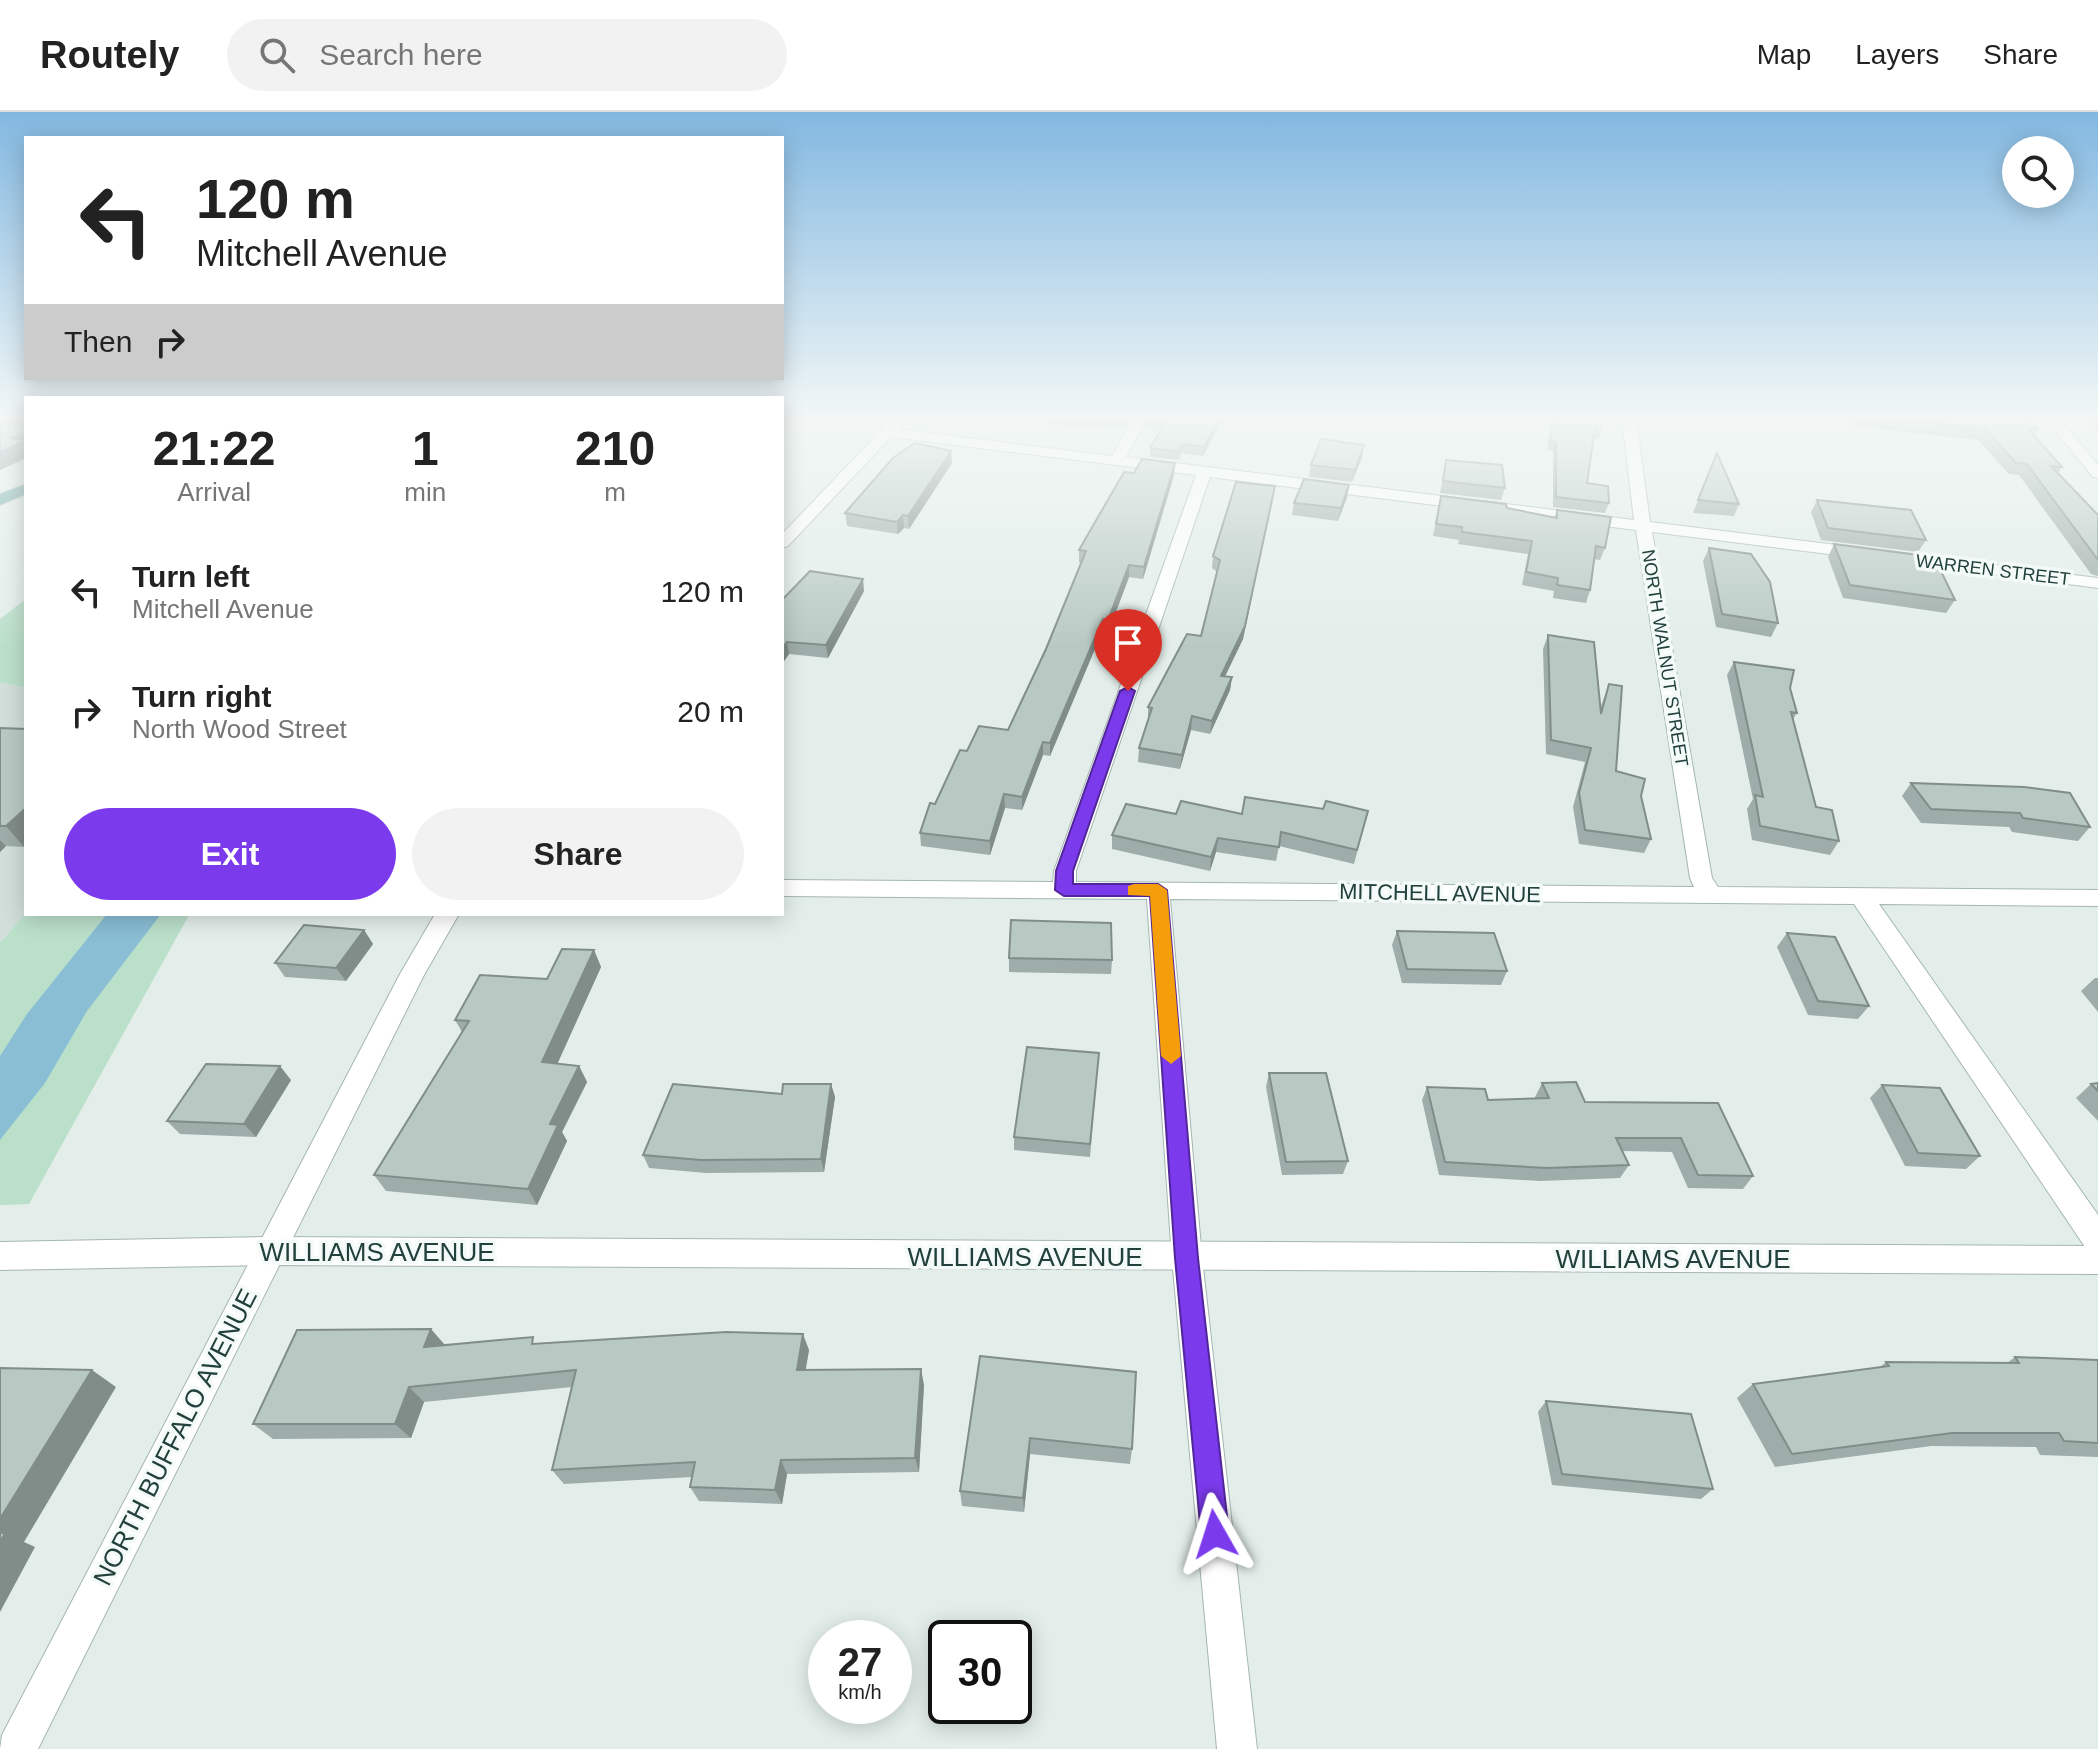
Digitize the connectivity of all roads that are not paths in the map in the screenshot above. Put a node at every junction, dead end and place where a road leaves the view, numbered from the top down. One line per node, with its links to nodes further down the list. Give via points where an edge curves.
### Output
1 (828, 494): 6 (street)
2 (1197, 494): 9 (street, via 1065,871)
3 (1391, 494): 5 (street, WARREN STREET)
4 (1639, 494): 5 (street, NORTH WALNUT STREET)
5 (1643, 526): 7 (street, WARREN STREET); 11 (street, NORTH WALNUT STREET, via 1701,878)
6 (784, 541)
7 (2098, 583)
8 (784, 888): 9 (street, MITCHELL AVENUE)
9 (1064, 890): 10 (street, MITCHELL AVENUE)
10 (1158, 890): 11 (street, MITCHELL AVENUE); 18 (street)
11 (1711, 896): 12 (street, MITCHELL AVENUE)
12 (1861, 897): 13 (street, MITCHELL AVENUE); 15 (street)
13 (2098, 898)
14 (446, 916): 16 (street, NORTH BUFFALO AVENUE)
15 (2098, 1240)
16 (269, 1251): 17 (street, WILLIAMS AVENUE); 18 (street, WILLIAMS AVENUE); 20 (street, NORTH BUFFALO AVENUE)
17 (0, 1256)
18 (1187, 1258): 19 (street, WILLIAMS AVENUE); 21 (street)
19 (2098, 1260)
20 (16, 1749)
21 (1237, 1749)

